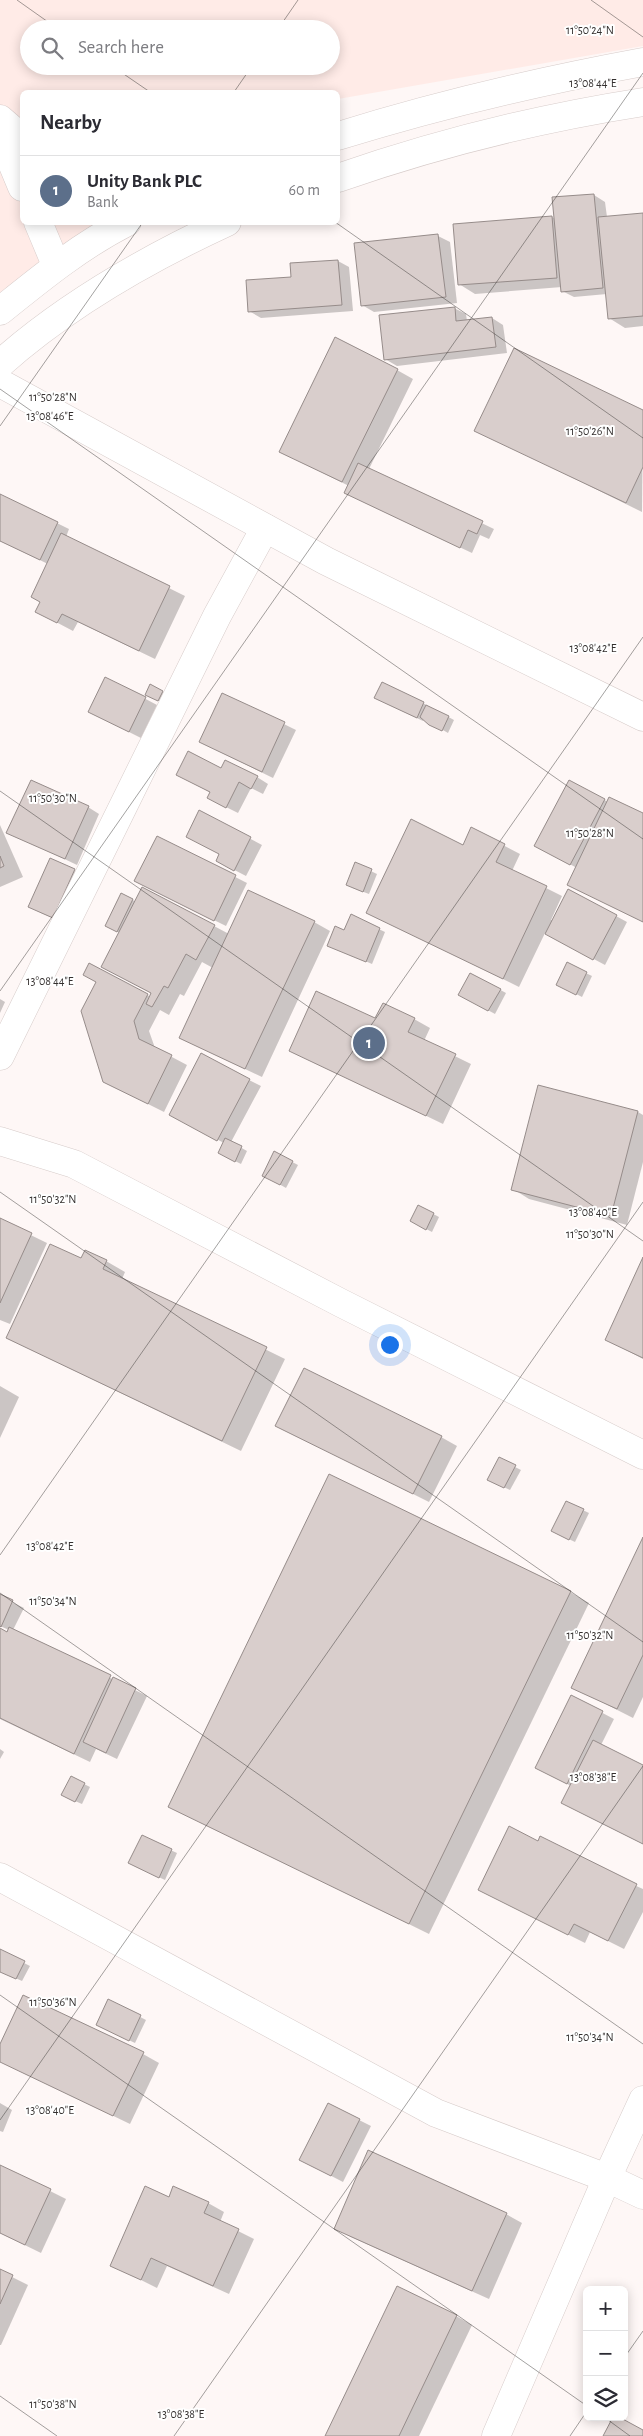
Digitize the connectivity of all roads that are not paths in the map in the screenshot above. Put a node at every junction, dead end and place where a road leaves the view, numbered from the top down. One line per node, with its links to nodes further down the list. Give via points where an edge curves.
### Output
1 (643, 62): 5 (main road, via 421,110)
2 (643, 102): 7 (main road, via 404,155)
3 (0, 119): 6 (main road)
4 (0, 134): 8 (main road)
5 (340, 135)
6 (20, 136)
7 (340, 177)
8 (20, 181)
9 (39, 225): 12 (main road)
10 (121, 225): 12 (main road)
11 (221, 225): 14 (main road, via 129,274 35,333)
12 (56, 265): 13 (main road)
13 (0, 311)
14 (0, 364)
15 (0, 383): 16 (main road)
16 (265, 528): 17 (main road); 18 (main road, via 217,616)
17 (643, 717)
18 (0, 1056)
19 (0, 1141): 20 (main road, via 74,1164)
20 (643, 1455)
21 (0, 1877): 23 (main road, via 436,2114)
22 (643, 2100): 23 (main road)
23 (607, 2178): 24 (main road); 25 (main road)
24 (643, 2195)
25 (496, 2436)

